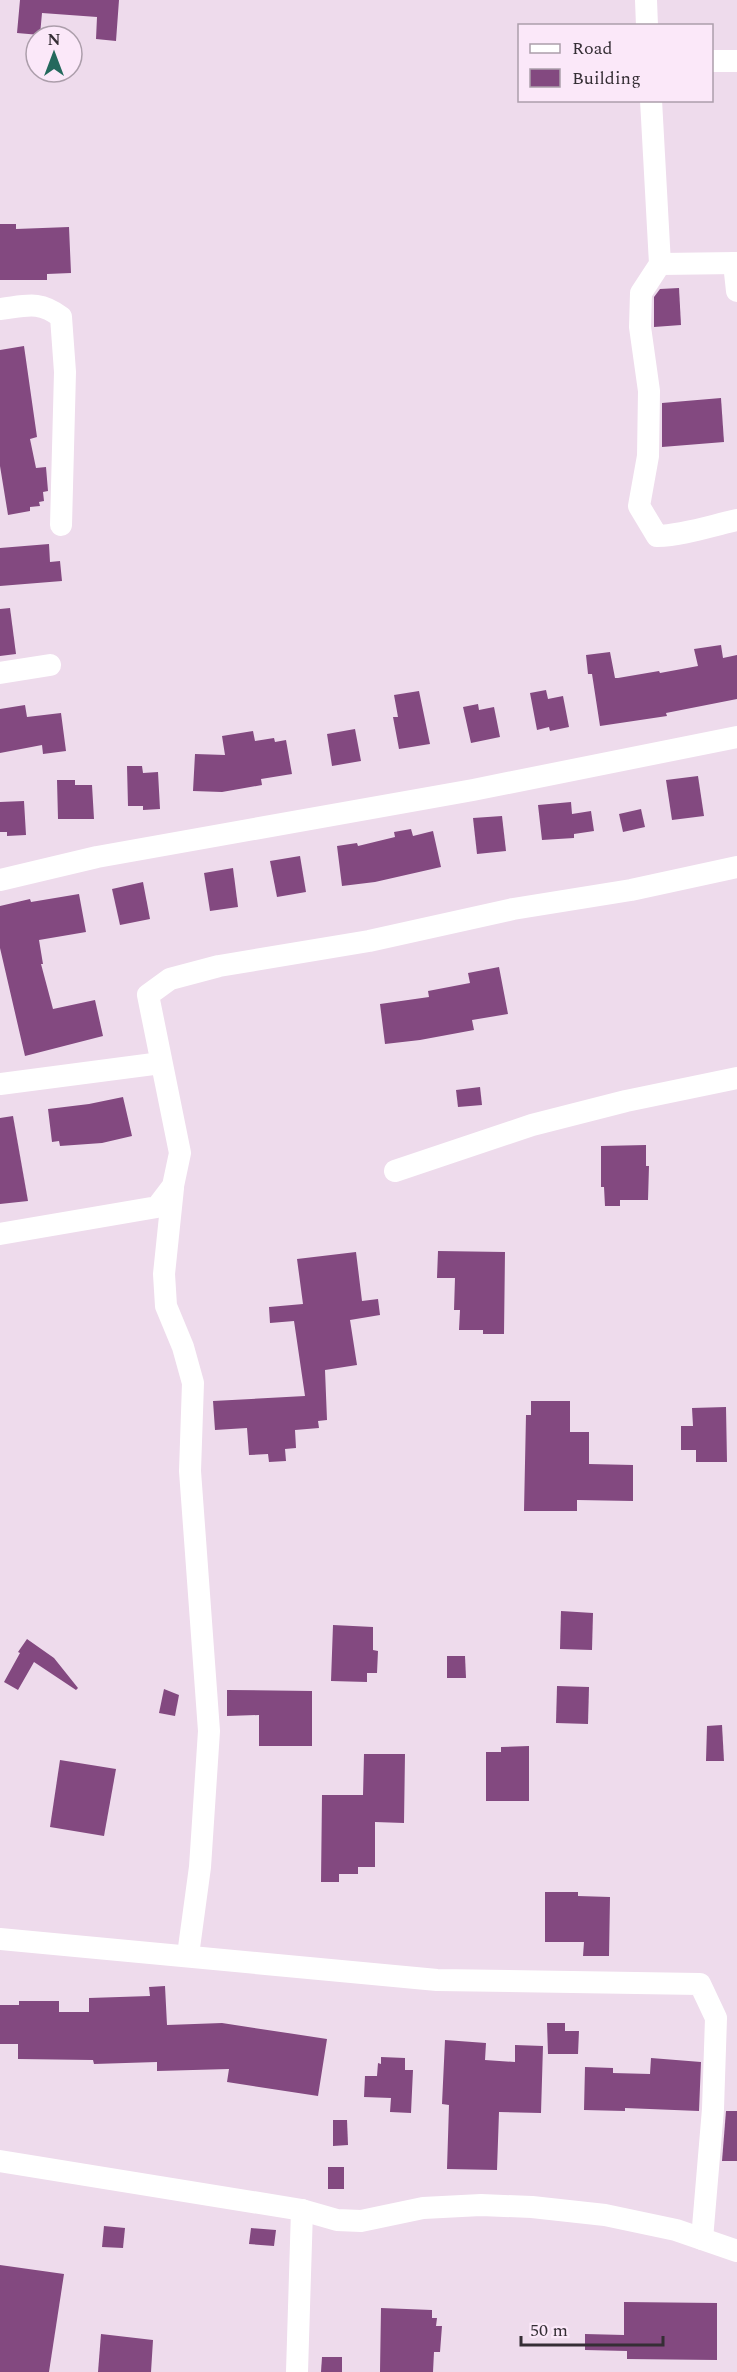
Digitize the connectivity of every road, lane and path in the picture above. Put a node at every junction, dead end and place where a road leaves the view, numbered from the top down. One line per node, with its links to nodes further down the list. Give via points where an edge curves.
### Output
1 (646, 0): 2 (street)
2 (647, 24)
3 (713, 61): 4 (street)
4 (737, 61)
5 (651, 102): 7 (street)
6 (735, 263): 7 (street); 8 (street)
7 (660, 264): 10 (street, via 641,293 639,327 649,391 648,456 639,506 657,536 680,536)
8 (737, 291)
9 (0, 309): 11 (street, via 48,307 61,317 65,372)
10 (737, 520)
11 (61, 525)
12 (50, 665): 13 (street)
13 (0, 673)
14 (737, 737): 16 (street, via 473,790 97,857)
15 (737, 867): 17 (street, via 369,941 219,966 170,979 148,995)
16 (0, 880)
17 (161, 1063): 19 (street); 21 (street, via 180,1153)
18 (737, 1078): 20 (street, via 532,1125)
19 (0, 1084)
20 (395, 1171)
21 (173, 1186): 22 (street, via 157,1207); 24 (street, via 164,1274 166,1306 193,1383 190,1471 209,1731 200,1867)
22 (0, 1234)
23 (0, 1939): 24 (street)
24 (188, 1955): 27 (street, via 437,1980 700,1984 716,2018)
25 (0, 2161): 26 (street)
26 (302, 2210): 27 (street, via 337,2220 361,2221 423,2208 532,2207 605,2215); 29 (street)
27 (702, 2239): 28 (street)
28 (737, 2251)
29 (297, 2372)

